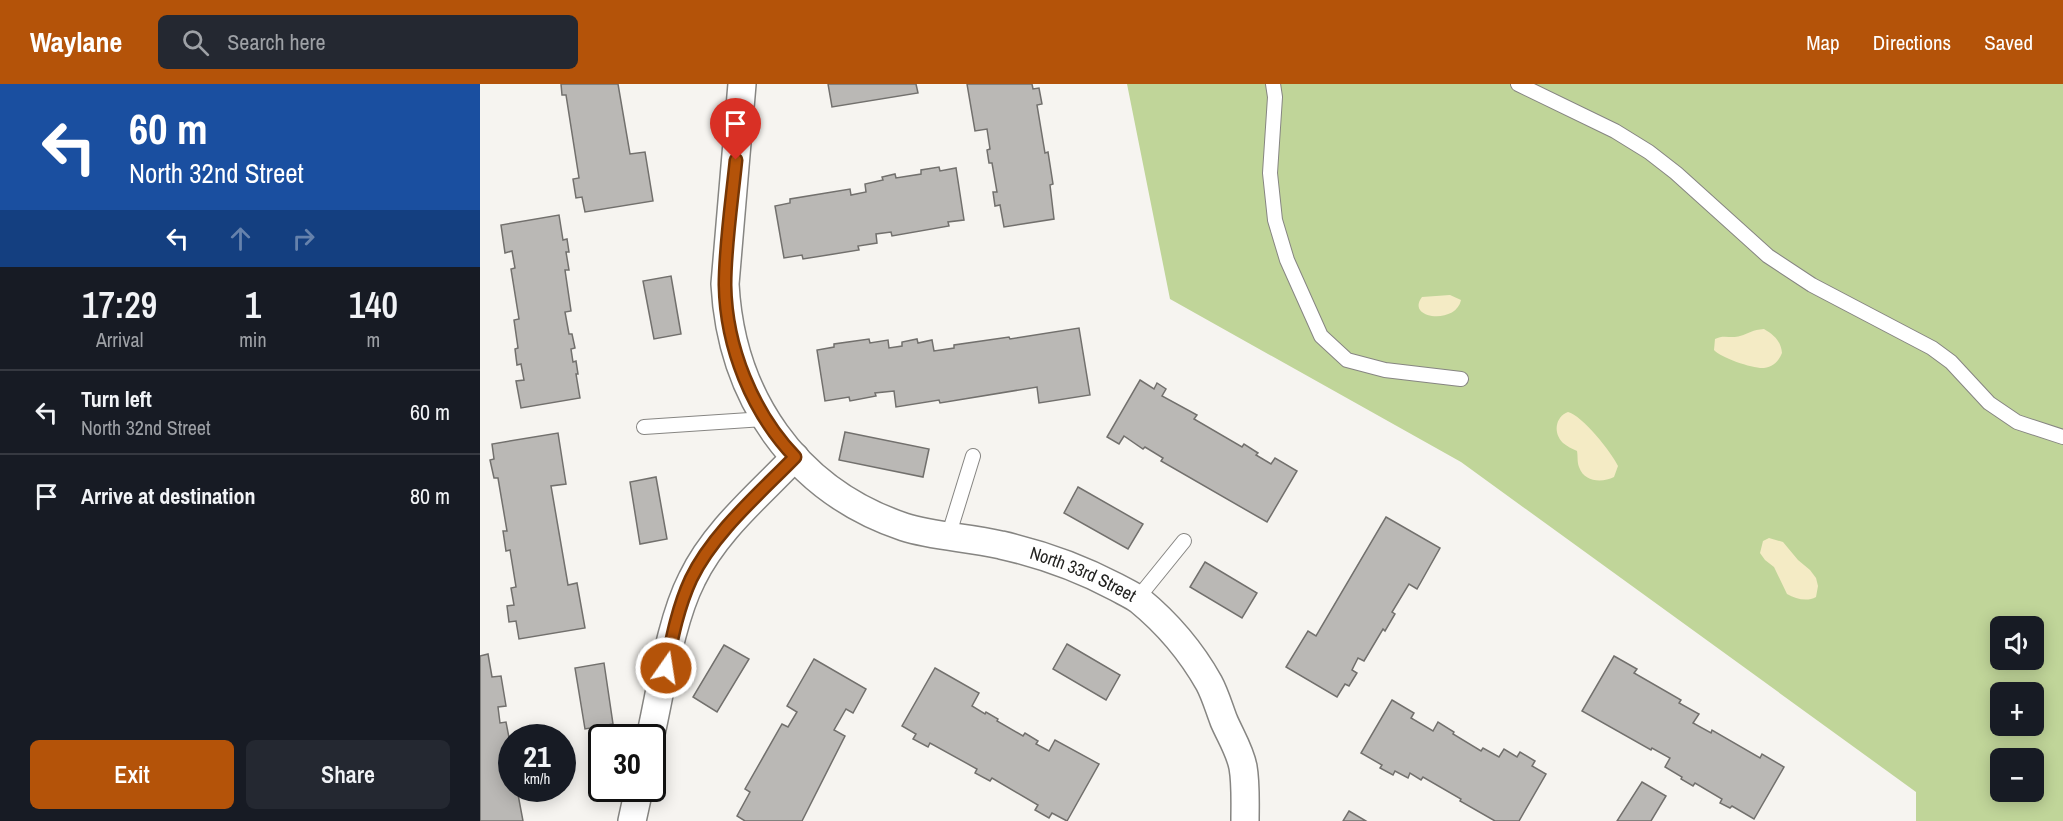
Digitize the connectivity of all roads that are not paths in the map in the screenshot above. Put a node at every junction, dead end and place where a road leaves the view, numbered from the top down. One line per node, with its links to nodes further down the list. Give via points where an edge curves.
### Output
1 (742, 84): 5 (street, North 33rd Street, via 725,284 733,346 748,388)
2 (1273, 84): 4 (lane, via 1270,173 1275,220 1287,260 1321,336 1347,360 1385,370)
3 (1518, 84): 7 (lane, via 1624,136 1676,173 1768,256 1812,285 1932,348 1951,362 1989,403 2017,422)
4 (1461, 379)
5 (765, 419): 6 (lane); 9 (street, North 33rd Street)
6 (644, 427)
7 (2063, 437)
8 (973, 456): 10 (lane)
9 (795, 457): 10 (street, North 33rd Street, via 825,485 863,509 904,527); 13 (street, via 726,529 691,580 676,621)
10 (948, 537): 12 (street, North 33rd Street, via 1000,544 1057,561)
11 (1184, 541): 12 (lane)
12 (1137, 599): 16 (street, North 33rd Street, via 1190,653 1210,685 1243,766)
13 (653, 724)
14 (636, 802): 15 (street)
15 (632, 821)
16 (1245, 821)

